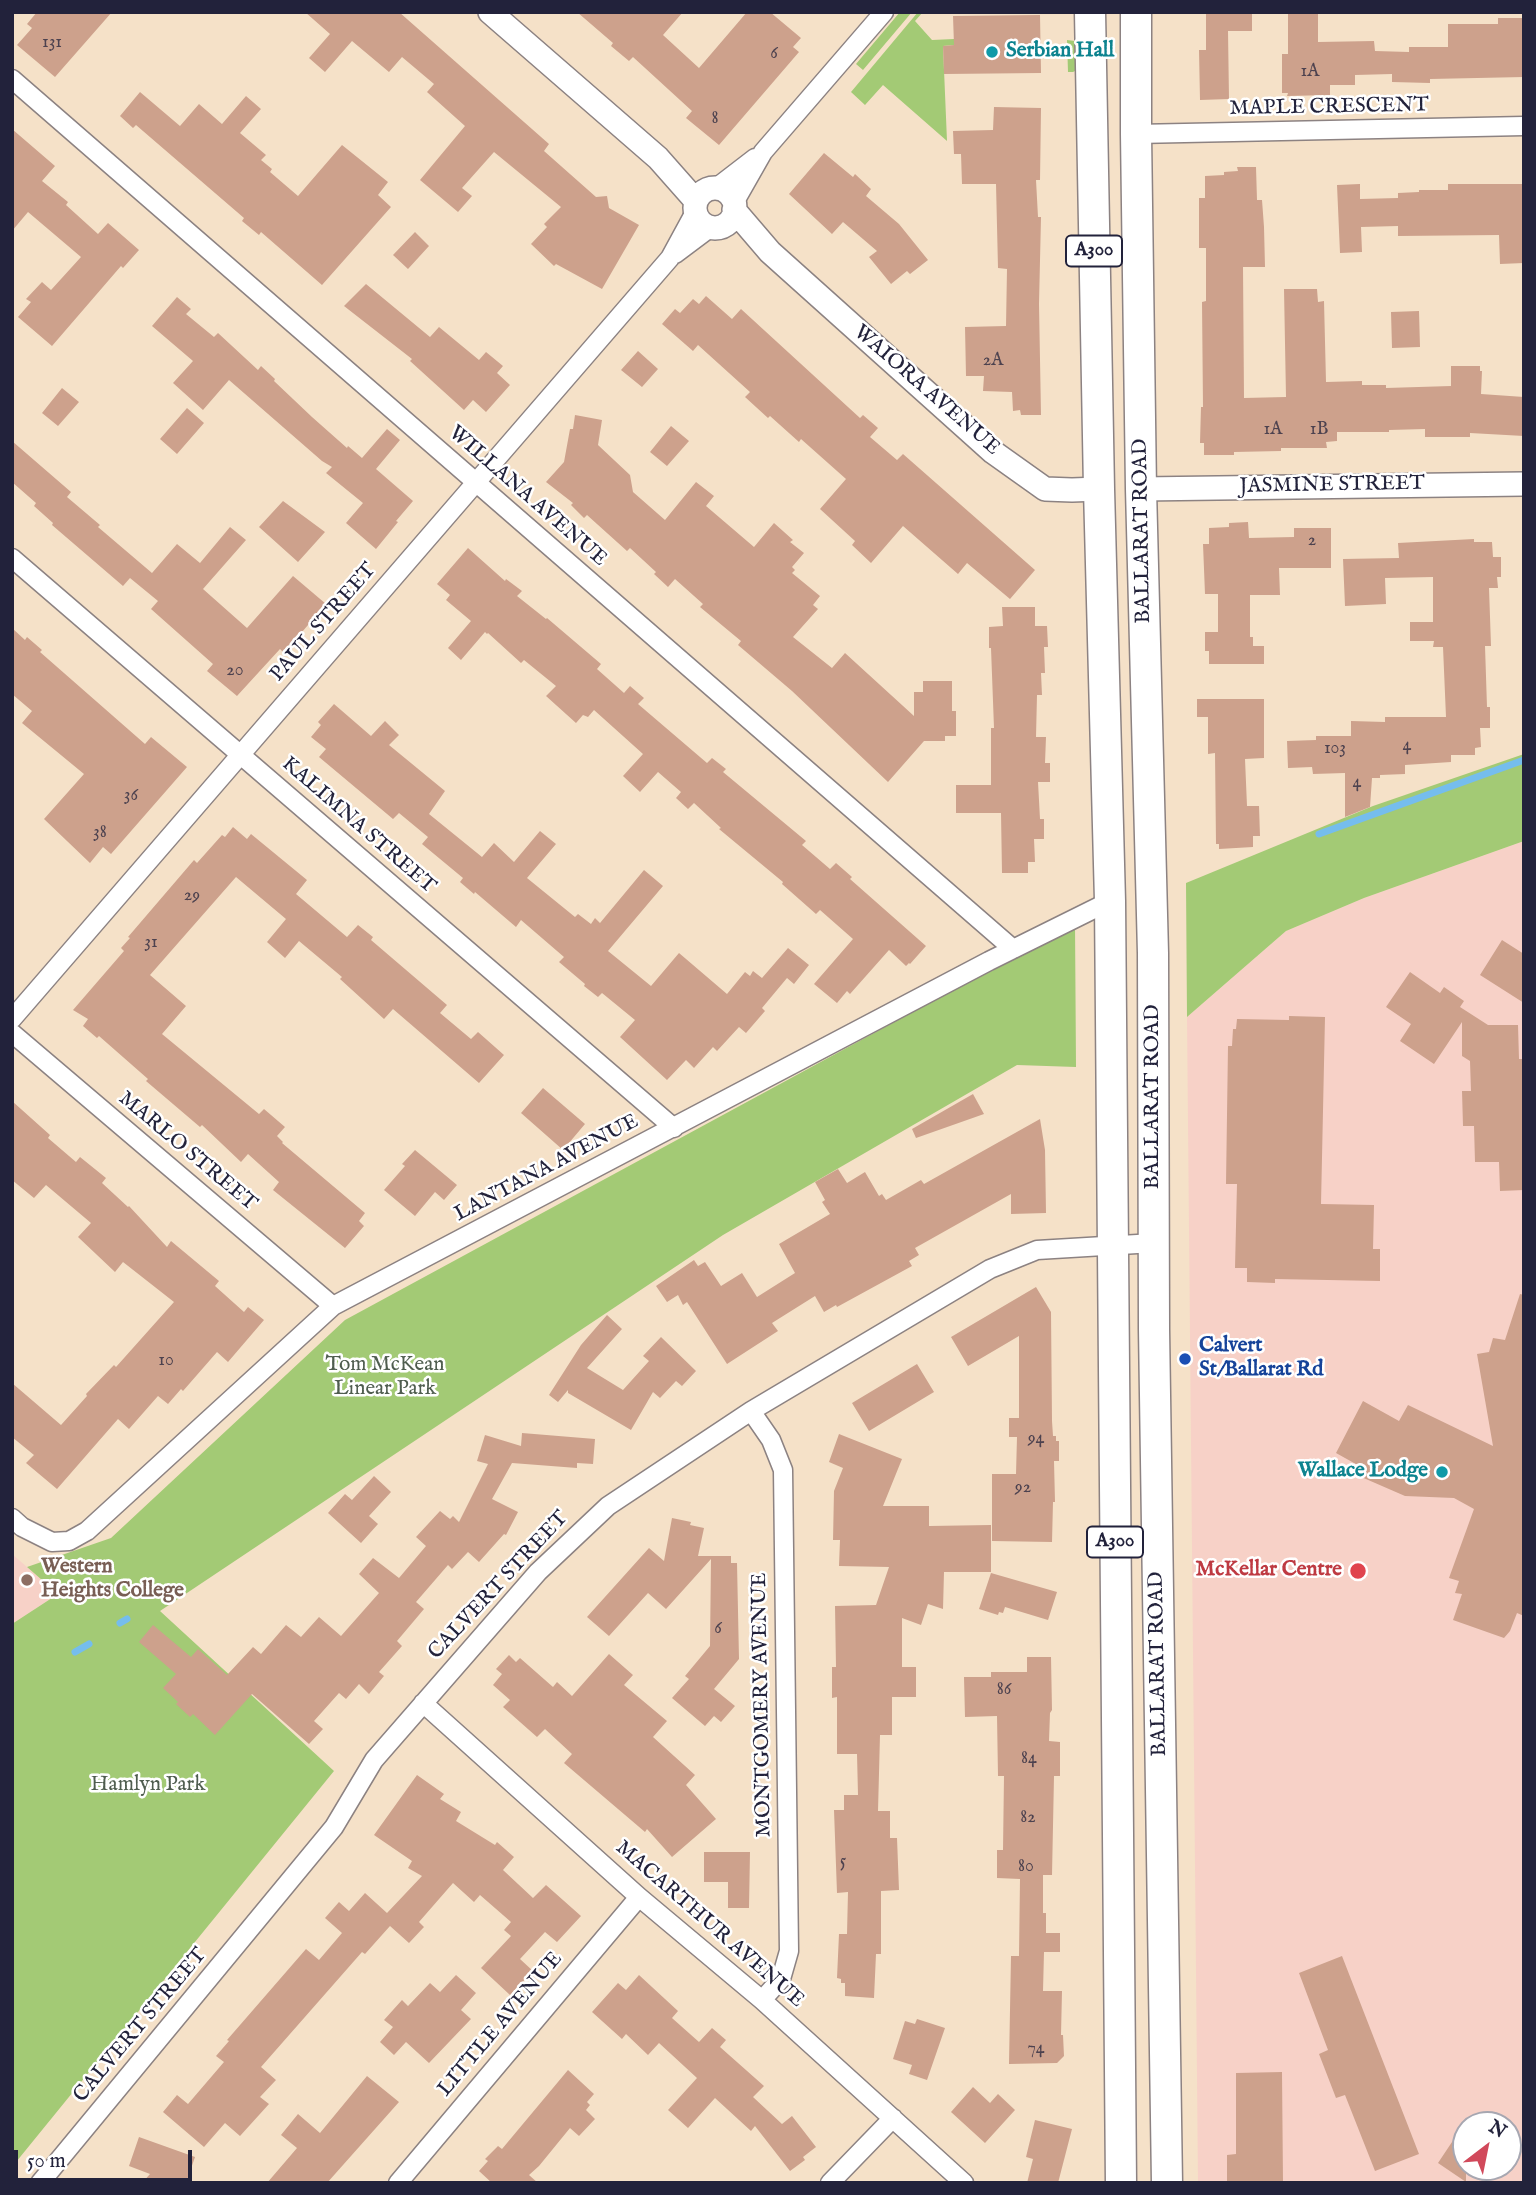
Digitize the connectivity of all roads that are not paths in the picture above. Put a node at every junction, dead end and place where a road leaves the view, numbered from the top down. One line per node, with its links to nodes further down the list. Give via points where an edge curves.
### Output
1 (490, 12): 8 (street, WAIORA AVENUE)
2 (884, 12): 8 (street, PAUL STREET)
3 (1090, 12): 11 (highway, BALLARAT ROAD / A300)
4 (1136, 12): 7 (highway, BALLARAT ROAD / A300)
5 (12, 79): 9 (street, WILLANA AVENUE)
6 (1524, 126): 7 (street, MAPLE CRESCENT)
7 (1136, 134): 12 (highway, BALLARAT ROAD / A300)
8 (714, 207): 9 (street, PAUL STREET); 11 (street, WAIORA AVENUE, via 993,452 1045,489)
9 (475, 483): 14 (street, PAUL STREET); 16 (street, WILLANA AVENUE)
10 (1524, 484): 12 (street, JASMINE STREET)
11 (1098, 489): 12 (highway); 15 (highway, BALLARAT ROAD / A300)
12 (1141, 489): 20 (highway, BALLARAT ROAD / A300, via 1153,941)
13 (12, 558): 14 (street, KALIMNA STREET)
14 (240, 755): 17 (street, PAUL STREET); 19 (street, KALIMNA STREET)
15 (1110, 901): 16 (street, LANTANA AVENUE); 21 (highway, BALLARAT ROAD / A300)
16 (1013, 949): 19 (street, LANTANA AVENUE)
17 (12, 1019)
18 (12, 1033): 22 (street, MARLO STREET)
19 (674, 1128): 22 (street, LANTANA AVENUE)
20 (1154, 1243): 21 (street, CALVERT STREET); 34 (highway, BALLARAT ROAD / A300)
21 (1113, 1246): 23 (street, CALVERT STREET, via 1037,1250 990,1269); 33 (highway, BALLARAT ROAD / A300)
22 (333, 1306): 24 (street, LANTANA AVENUE, via 87,1531 69,1541 52,1542)
23 (751, 1411): 25 (street, CALVERT STREET, via 577,1533); 27 (street, MONTGOMERY AVENUE, via 771,1440 783,1469 789,1951 781,1979)
24 (12, 1518)
25 (423, 1703): 26 (street, MACARTHUR AVENUE); 29 (street, CALVERT STREET, via 374,1760 334,1827)
26 (639, 1897): 27 (street, MACARTHUR AVENUE); 30 (street, LITTLE AVENUE)
27 (762, 2000): 28 (street, MACARTHUR AVENUE)
28 (893, 2118): 31 (street); 32 (street, MACARTHUR AVENUE)
29 (40, 2183)
30 (398, 2183)
31 (830, 2183)
32 (964, 2183)
33 (1121, 2183)
34 (1167, 2183)

